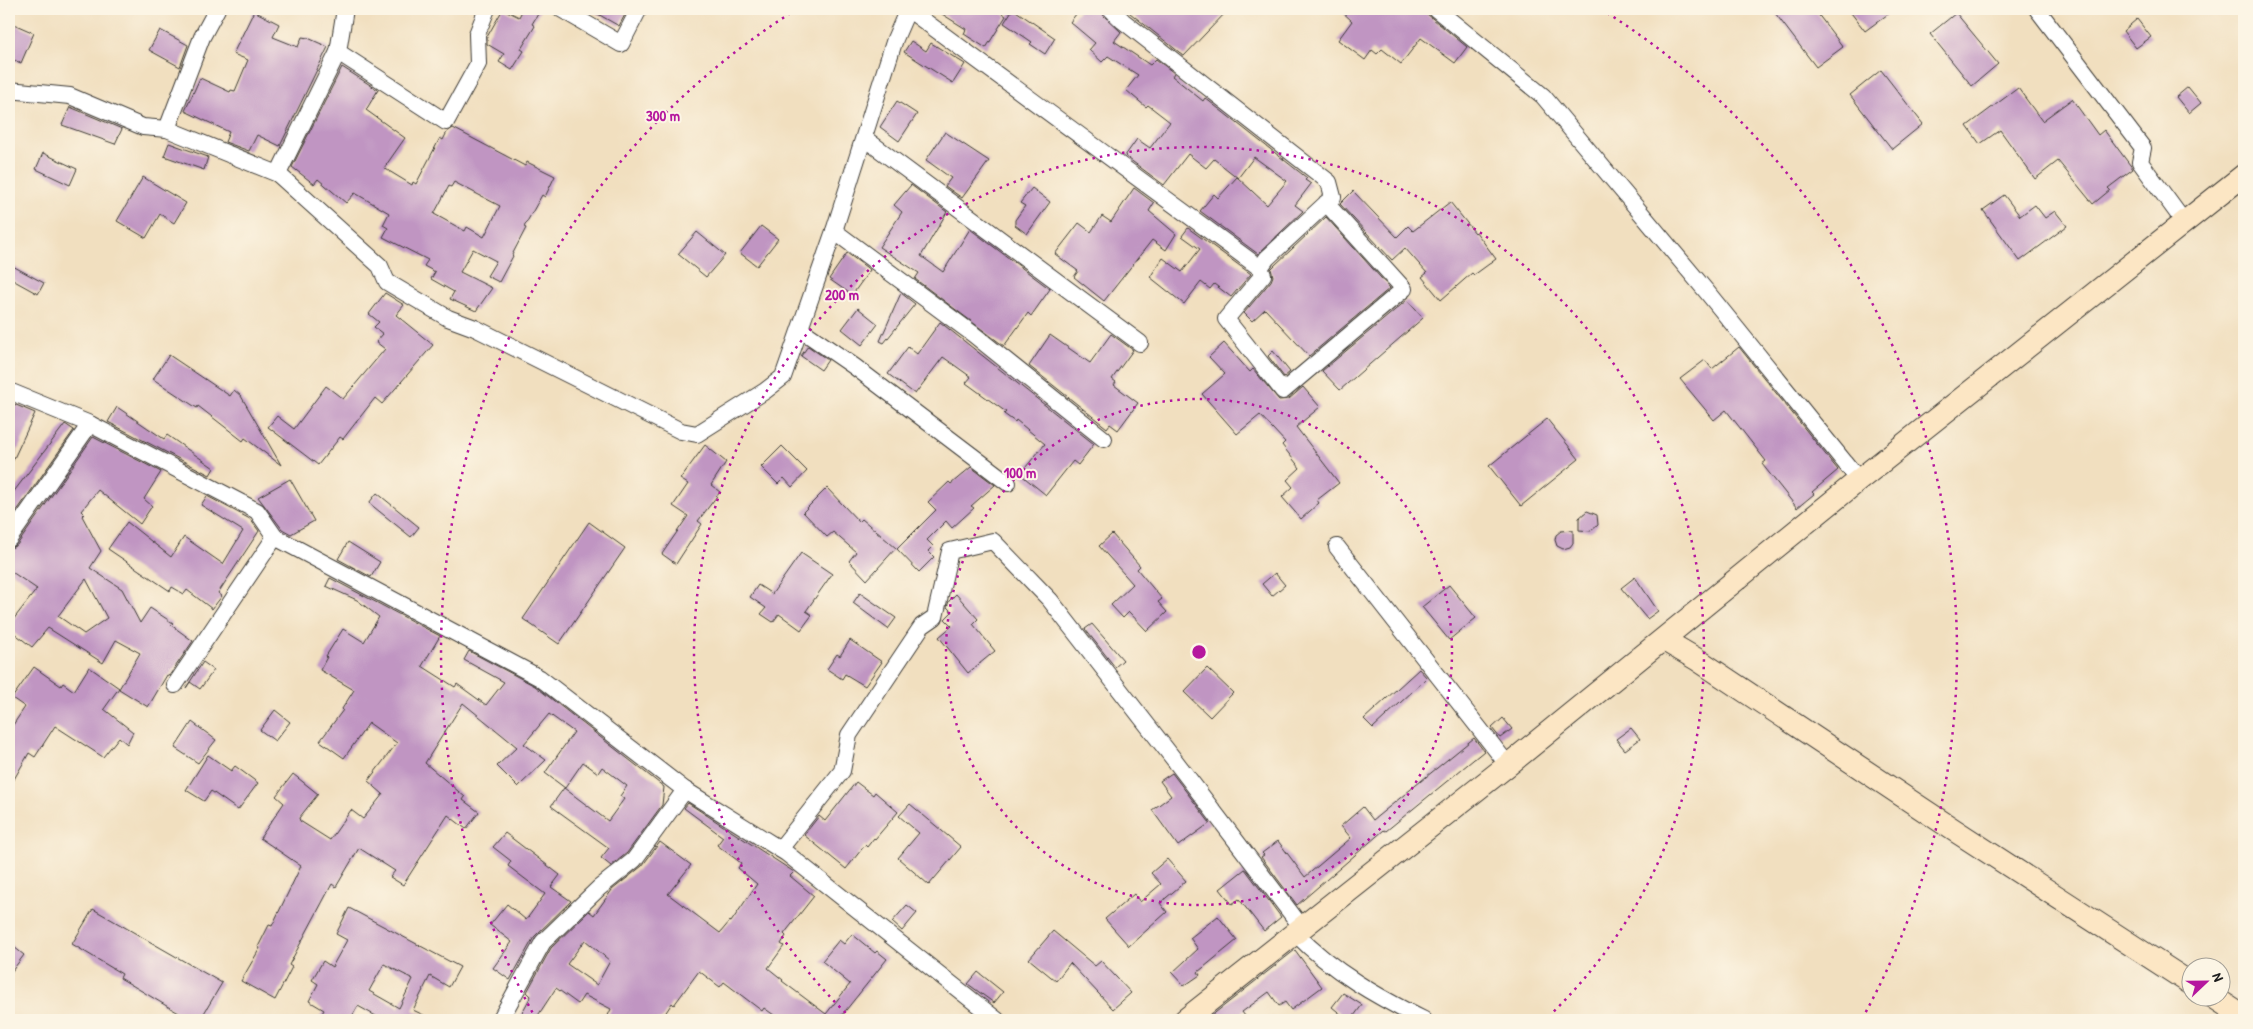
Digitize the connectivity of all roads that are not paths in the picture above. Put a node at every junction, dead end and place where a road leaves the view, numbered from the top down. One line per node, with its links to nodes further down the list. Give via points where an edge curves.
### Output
1 (217, 9): 12 (street, via 202,38)
2 (345, 9): 10 (street)
3 (487, 9): 10 (street, via 477,34 478,64 446,122)
4 (561, 9): 5 (street, via 622,44)
5 (639, 9)
6 (908, 9): 13 (street); 19 (street)
7 (1112, 9): 16 (street, via 1329,182 1333,197)
8 (1436, 9): 25 (street, via 1543,96)
9 (2037, 9): 17 (street, via 2143,148 2140,162)
10 (338, 52): 14 (street)
11 (9, 90): 12 (street, via 70,96 143,127)
12 (167, 129): 14 (street)
13 (864, 138): 18 (street); 21 (street)
14 (278, 174): 20 (street, via 380,266 387,282 448,318 475,328 681,431 697,434 765,392 783,377)
15 (2244, 175): 17 (street)
16 (1326, 203): 19 (street); 19 (street, via 1404,288 1283,392 1226,319 1263,275)
17 (2184, 222): 25 (street)
18 (834, 231): 20 (street); 24 (street, via 973,334)
19 (1260, 268)
20 (800, 329): 26 (street)
21 (1140, 343)
22 (9, 391): 23 (street)
23 (90, 424): 27 (street, via 257,511); 28 (street)
24 (1104, 439)
25 (1859, 480): 30 (street)
26 (1008, 483)
27 (275, 537): 31 (street); 33 (street, via 540,678)
28 (9, 539)
29 (1337, 547): 32 (street)
30 (1664, 640): 32 (street); 36 (street)
31 (175, 685)
32 (1508, 765): 35 (street)
33 (685, 790): 34 (street); 39 (street, via 634,860 599,888 543,942)
34 (780, 849): 35 (street, via 842,771 849,735 922,626 935,617 950,551 994,541 1050,600 1176,762); 40 (street)
35 (1300, 931): 41 (street); 42 (street, via 1313,951 1369,992)
36 (2180, 977)
37 (2227, 1006): 38 (street)
38 (2244, 1018)
39 (500, 1020)
40 (996, 1020)
41 (1185, 1020)
42 (1424, 1020)

